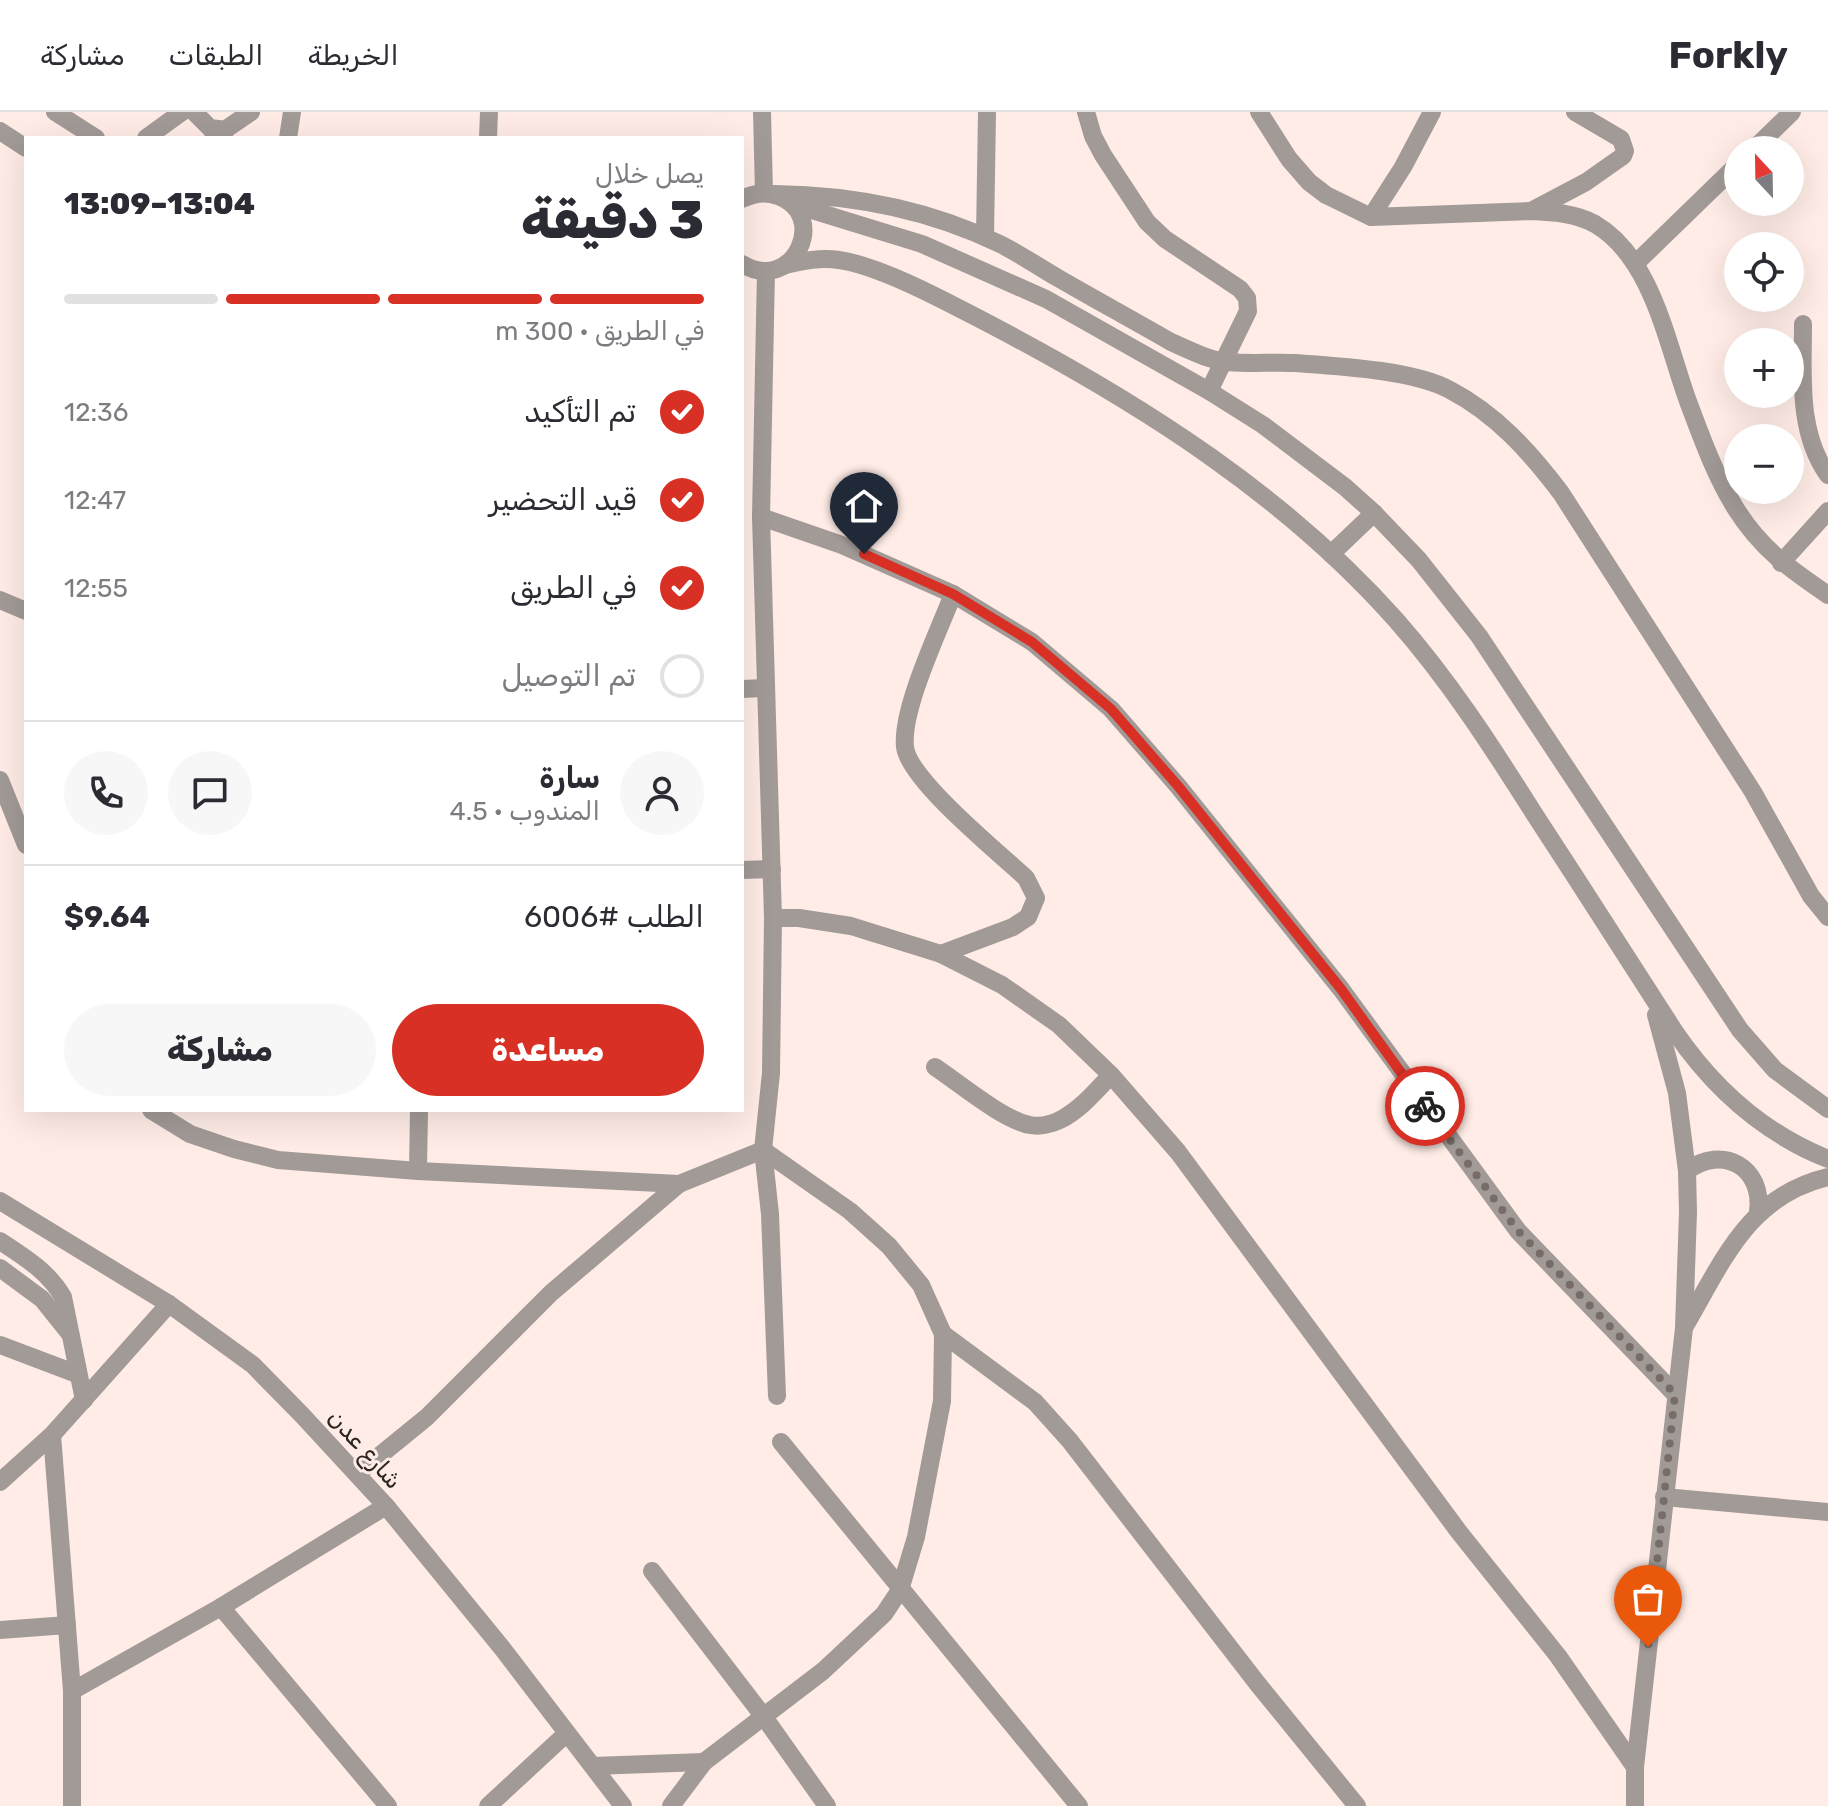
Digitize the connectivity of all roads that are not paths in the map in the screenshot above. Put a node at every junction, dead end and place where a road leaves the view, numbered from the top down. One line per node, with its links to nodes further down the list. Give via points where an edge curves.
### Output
1 (55, 112): 16 (street)
2 (182, 112): 17 (street)
3 (194, 112): 15 (street)
4 (251, 112): 15 (street)
5 (292, 112): 18 (street)
6 (489, 112): 19 (street)
7 (762, 112): 23 (street)
8 (987, 112): 27 (street)
9 (1086, 112): 33 (street, via 1103,155 1147,222 1247,298 1248,311)
10 (1259, 112): 26 (street, via 1309,182)
11 (1432, 112): 26 (street)
12 (1575, 112): 25 (street, via 1621,139 1623,156)
13 (1792, 112): 20 (street)
14 (0, 131): 21 (street)
15 (220, 134)
16 (93, 136)
17 (149, 136)
18 (288, 136)
19 (488, 136)
20 (1767, 136)
21 (24, 147)
22 (1724, 178): 28 (street)
23 (754, 196): 24 (street); 27 (street, via 836,197 882,204)
24 (792, 204): 30 (street, via 803,231 799,251); 34 (street, via 922,244 1006,280)
25 (1530, 211): 26 (street); 28 (street, via 1577,216 1595,224)
26 (1371, 217)
27 (985, 237): 33 (street, via 1171,342)
28 (1636, 263): 40 (street, via 1712,463 1735,509)
29 (744, 265): 31 (street)
30 (785, 265): 31 (street); 39 (street, via 820,259 862,265 996,328 1162,424 1260,494)
31 (766, 271): 38 (street)
32 (1803, 324): 35 (street, via 1807,427)
33 (1225, 362): 34 (street); 51 (street, via 1321,365 1411,377 1448,388 1528,450 1561,493)
34 (1209, 391): 37 (street, via 1263,425)
35 (1828, 475)
36 (1828, 511): 40 (street)
37 (1374, 513): 39 (street); 57 (street, via 1479,636 1740,1030 1775,1070)
38 (761, 517): 41 (street, via 842,545); 45 (street)
39 (1331, 554): 54 (street, via 1396,621 1463,704)
40 (1781, 563): 42 (street)
41 (953, 594): 53 (street, via 914,699 905,750 920,777 1026,878 1036,898 1028,917 1013,927); 76 (street, via 1032,642 1111,709 1341,989 1518,1231)
42 (1828, 595)
43 (0, 600): 44 (street)
44 (24, 610)
45 (765, 688): 46 (street); 49 (street)
46 (744, 689)
47 (0, 780): 48 (street)
48 (24, 840)
49 (772, 869): 50 (street); 52 (street)
50 (744, 870)
51 (1828, 917)
52 (773, 918): 53 (street, via 851,926); 60 (street, via 771,1073)
53 (941, 954): 56 (street, via 1002,985 1059,1025)
54 (1646, 986): 61 (street, via 1690,1054 1726,1095 1769,1129); 63 (street, via 1674,1081)
55 (935, 1067): 56 (street, via 1030,1125 1060,1120)
56 (1111, 1075): 96 (street, via 1178,1152 1459,1532 1558,1656)
57 (1828, 1109)
58 (154, 1112): 62 (street, via 190,1134 278,1160)
59 (419, 1112): 62 (street)
60 (763, 1150): 65 (street); 72 (street, via 850,1211 889,1246 921,1285); 77 (street)
61 (1828, 1159)
62 (418, 1171): 65 (street)
63 (1687, 1171): 67 (street, via 1714,1159 1742,1167 1755,1183); 71 (street)
64 (1828, 1177): 67 (street, via 1798,1187)
65 (679, 1184): 81 (street, via 551,1293 427,1417)
66 (0, 1201): 70 (street, شارع عدن)
67 (1758, 1212): 71 (street)
68 (0, 1241): 73 (street, via 55,1282)
69 (0, 1268): 73 (street, via 42,1299)
70 (169, 1304): 78 (street); 81 (street, شارع عدن, via 253,1365)
71 (1684, 1328): 76 (street)
72 (943, 1334): 87 (street, via 942,1401 916,1537); 104 (street, via 1035,1402 1070,1441)
73 (72, 1336): 75 (street)
74 (0, 1345): 75 (street)
75 (77, 1374): 78 (street)
76 (1675, 1394): 83 (street)
77 (777, 1396)
78 (84, 1400): 79 (street)
79 (52, 1435): 82 (street); 89 (street)
80 (781, 1442): 87 (street)
81 (357, 1474): 84 (street, شارع عدن)
82 (3, 1476)
83 (1664, 1497): 85 (street); 96 (street)
84 (386, 1506): 88 (street); 93 (street, شارع عدن)
85 (1828, 1512)
86 (652, 1571): 92 (street)
87 (900, 1590): 92 (street, via 863,1637); 103 (street)
88 (221, 1607): 91 (street); 98 (street)
89 (67, 1625): 90 (street); 91 (street)
90 (0, 1630)
91 (72, 1691): 97 (street)
92 (764, 1717): 94 (street); 102 (street)
93 (566, 1734): 95 (street, شارع عدن); 99 (street)
94 (704, 1762): 95 (street); 101 (street)
95 (593, 1766): 100 (street, شارع عدن)
96 (1635, 1767): 105 (street)
97 (72, 1806)
98 (388, 1806)
99 (488, 1806)
100 (623, 1806)
101 (671, 1806)
102 (827, 1806)
103 (1079, 1806)
104 (1357, 1806)
105 (1635, 1806)

